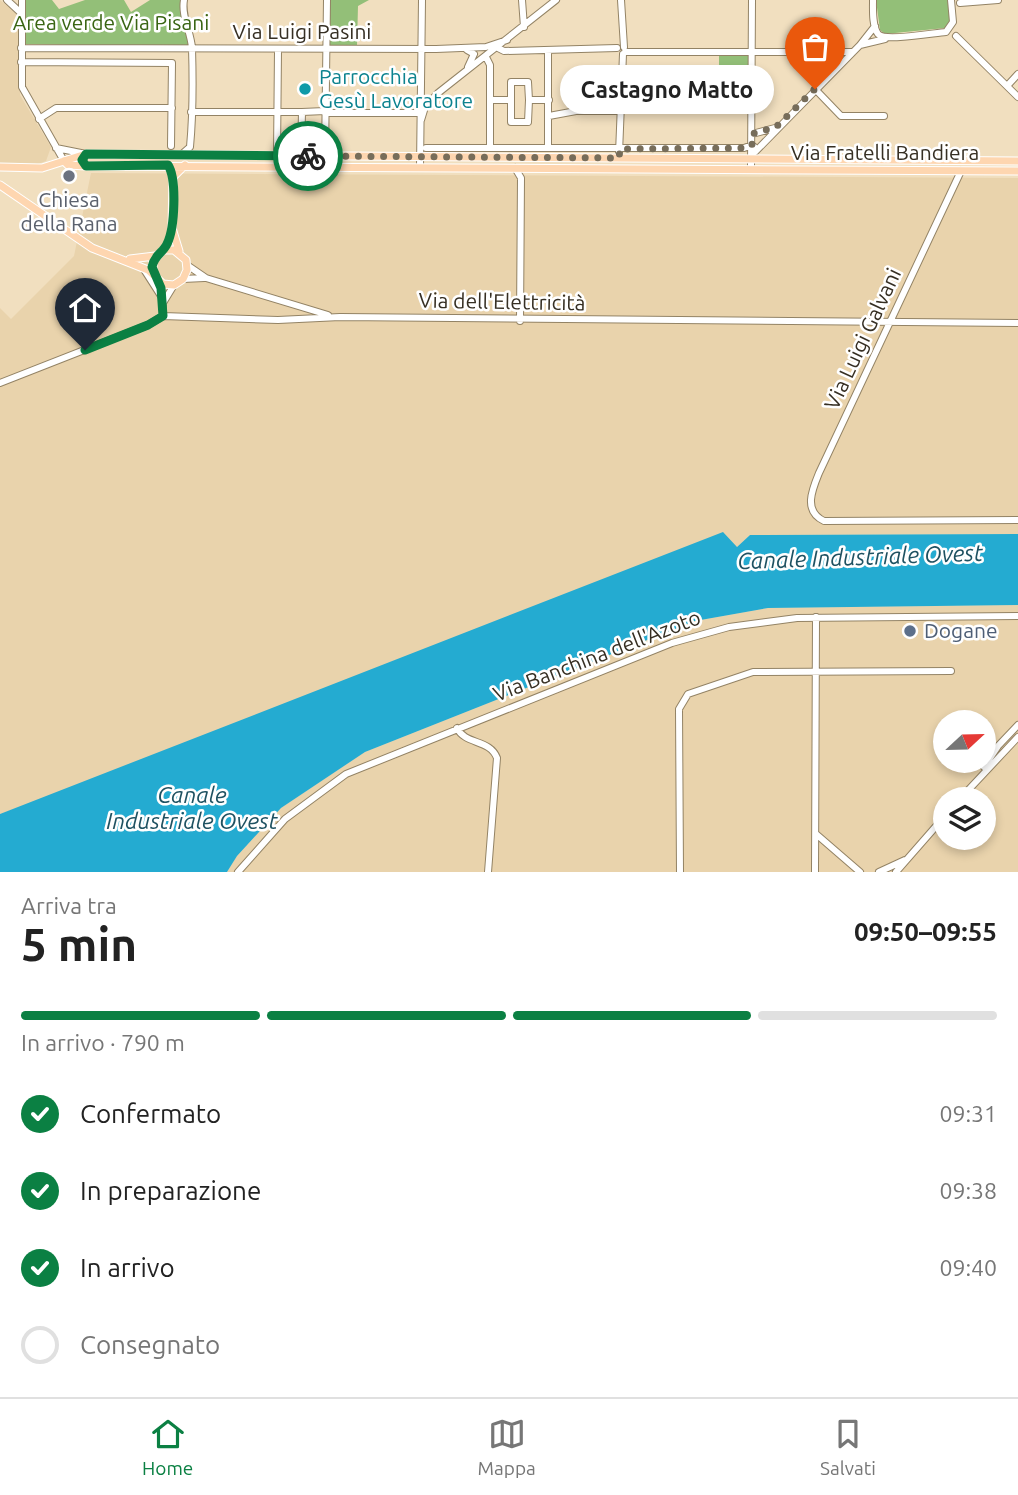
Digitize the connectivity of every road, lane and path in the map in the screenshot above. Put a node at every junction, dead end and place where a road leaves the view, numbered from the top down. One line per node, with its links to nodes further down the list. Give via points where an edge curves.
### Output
1 (7, 0): 13 (street)
2 (22, 0): 13 (street)
3 (184, 0): 24 (street)
4 (327, 0): 25 (street)
5 (422, 0): 26 (street)
6 (522, 0): 16 (street)
7 (556, 0): 16 (street)
8 (621, 0): 31 (street)
9 (752, 0): 32 (street)
10 (873, 0): 15 (street)
11 (998, 0): 12 (street)
12 (955, 1): 14 (street)
13 (22, 13): 22 (street)
14 (953, 22): 17 (street); 18 (street)
15 (875, 26): 19 (street); 21 (street)
16 (524, 27): 20 (street)
17 (946, 32): 18 (street); 19 (street)
18 (956, 36): 40 (street)
19 (886, 38): 21 (street)
20 (507, 40): 23 (street); 28 (street, Via Luigi Pasini)
21 (860, 45): 33 (street)
22 (21, 48): 24 (street, Via Luigi Pasini); 36 (street)
23 (498, 48): 30 (street); 34 (street)
24 (192, 49): 29 (street, Via Luigi Pasini); 53 (street)
25 (326, 49): 26 (street, Via Luigi Pasini); 29 (street, Via Luigi Pasini); 55 (street)
26 (418, 49): 27 (street, Via Luigi Pasini); 35 (street)
27 (433, 49): 28 (street, Via Luigi Pasini); 35 (street)
28 (460, 49): 37 (street, via 474,54)
29 (278, 50): 51 (street)
30 (548, 50): 31 (street); 47 (street)
31 (620, 50): 32 (street); 48 (street)
32 (751, 50): 33 (street); 49 (street)
33 (853, 52): 41 (street)
34 (486, 57): 37 (street); 44 (street, via 491,65)
35 (422, 58): 39 (street)
36 (21, 62): 50 (street, via 172,63); 59 (street, via 22,88)
37 (467, 69): 42 (street)
38 (1018, 74): 40 (street)
39 (421, 84): 42 (street, via 424,94); 57 (street)
40 (1007, 86): 43 (street)
41 (815, 89): 58 (street, via 841,116); 61 (street)
42 (438, 93): 57 (street)
43 (1018, 97)
44 (490, 100): 45 (street); 66 (street)
45 (511, 100): 46 (street, via 511,82 528,82); 46 (street, via 510,122 528,122)
46 (528, 100): 47 (street)
47 (549, 100): 56 (street)
48 (621, 101): 49 (street); 52 (street)
49 (750, 101): 60 (street)
50 (172, 108): 59 (street, via 56,108); 62 (street)
51 (278, 111): 53 (street); 54 (street); 71 (street)
52 (620, 111): 56 (street); 70 (street)
53 (191, 112): 69 (street, via 190,147)
54 (302, 112): 55 (street); 72 (street)
55 (325, 112): 57 (street); 73 (street)
56 (549, 116): 67 (street)
57 (420, 117): 74 (street)
58 (884, 117)
59 (39, 119): 63 (street)
60 (752, 134): 61 (street); 64 (street)
61 (768, 134): 64 (street)
62 (171, 146)
63 (55, 147): 68 (street, Via Fratelli Bandiera); 76 (street); 84 (street, via 53,159)
64 (755, 147): 70 (street, Via Fratelli Bandiera); 75 (street)
65 (426, 148): 66 (street, Via Fratelli Bandiera)
66 (490, 148): 67 (street, Via Fratelli Bandiera)
67 (548, 149): 70 (street, Via Fratelli Bandiera)
68 (86, 154): 69 (main road, Via Fratelli Bandiera); 76 (main road, Via Fratelli Bandiera); 80 (main road, via 82,160)
69 (182, 154): 71 (main road, Via Fratelli Bandiera)
70 (619, 154): 74 (main road, Via Fratelli Bandiera); 75 (main road, Via Fratelli Bandiera)
71 (277, 155): 72 (main road, Via Fratelli Bandiera)
72 (301, 156): 73 (main road, Via Fratelli Bandiera)
73 (325, 156): 74 (main road, Via Fratelli Bandiera)
74 (421, 156): 83 (street)
75 (752, 158): 77 (main road, Via Fratelli Bandiera); 85 (street)
76 (64, 161): 80 (main road, Via Fratelli Bandiera); 84 (main road)
77 (1018, 161)
78 (186, 164): 79 (main road, Via Fratelli Bandiera); 83 (main road, Via Fratelli Bandiera); 88 (main road)
79 (168, 165): 80 (main road, Via Fratelli Bandiera); 88 (main road)
80 (86, 166)
81 (513, 166): 83 (main road, Via Fratelli Bandiera); 85 (main road, Via Fratelli Bandiera); 104 (street, via 521,178)
82 (0, 167): 84 (main road)
83 (421, 167)
84 (43, 168)
85 (751, 169): 86 (main road, Via Fratelli Bandiera)
86 (961, 171): 87 (main road, Via Fratelli Bandiera); 105 (street, Via Luigi Galvani)
87 (1018, 171)
88 (173, 177): 90 (main road)
89 (0, 185): 93 (main road, via 92,248)
90 (172, 228): 91 (main road); 92 (main road)
91 (179, 252): 92 (main road); 94 (main road)
92 (160, 253): 93 (main road, via 145,260); 96 (main road)
93 (125, 259): 95 (main road)
94 (187, 265): 97 (street); 98 (main road)
95 (142, 267): 96 (main road); 101 (street)
96 (153, 273): 99 (main road)
97 (206, 278): 98 (street); 103 (street)
98 (183, 279): 100 (main road)
99 (159, 281): 100 (main road); 101 (street)
100 (174, 285): 101 (street)
101 (162, 300): 102 (street)
102 (163, 316): 103 (street, Via dell'Elettricità); 107 (street, Via dell'Elettricità)
103 (340, 317): 104 (street, Via dell'Elettricità)
104 (520, 321): 105 (street, Via dell'Elettricità)
105 (890, 322): 106 (street, Via dell'Elettricità); 108 (street, Via Luigi Galvani, via 812,489 812,510 822,520)
106 (1018, 323)
107 (0, 383)
108 (1018, 520)
109 (1018, 616): 110 (street, Via Banchina dell'Azoto)
110 (816, 617): 111 (street); 114 (street, Via Banchina dell'Azoto, via 757,622 693,636)
111 (816, 671): 112 (street); 120 (street); 124 (street, via 742,673 682,699)
112 (951, 671)
113 (1018, 725): 117 (street)
114 (457, 728): 122 (street, Via Banchina dell'Azoto, via 369,763 328,785 269,833); 123 (street, via 464,737 490,747 497,758)
115 (1018, 731): 117 (street)
116 (1018, 737): 117 (street)
117 (975, 781): 118 (street)
118 (970, 787)
119 (933, 830): 121 (street)
120 (816, 834): 125 (street); 126 (street)
121 (906, 860): 127 (street); 128 (street)
122 (238, 872)
123 (488, 872)
124 (680, 872)
125 (816, 872)
126 (860, 872)
127 (879, 872)
128 (895, 872)

